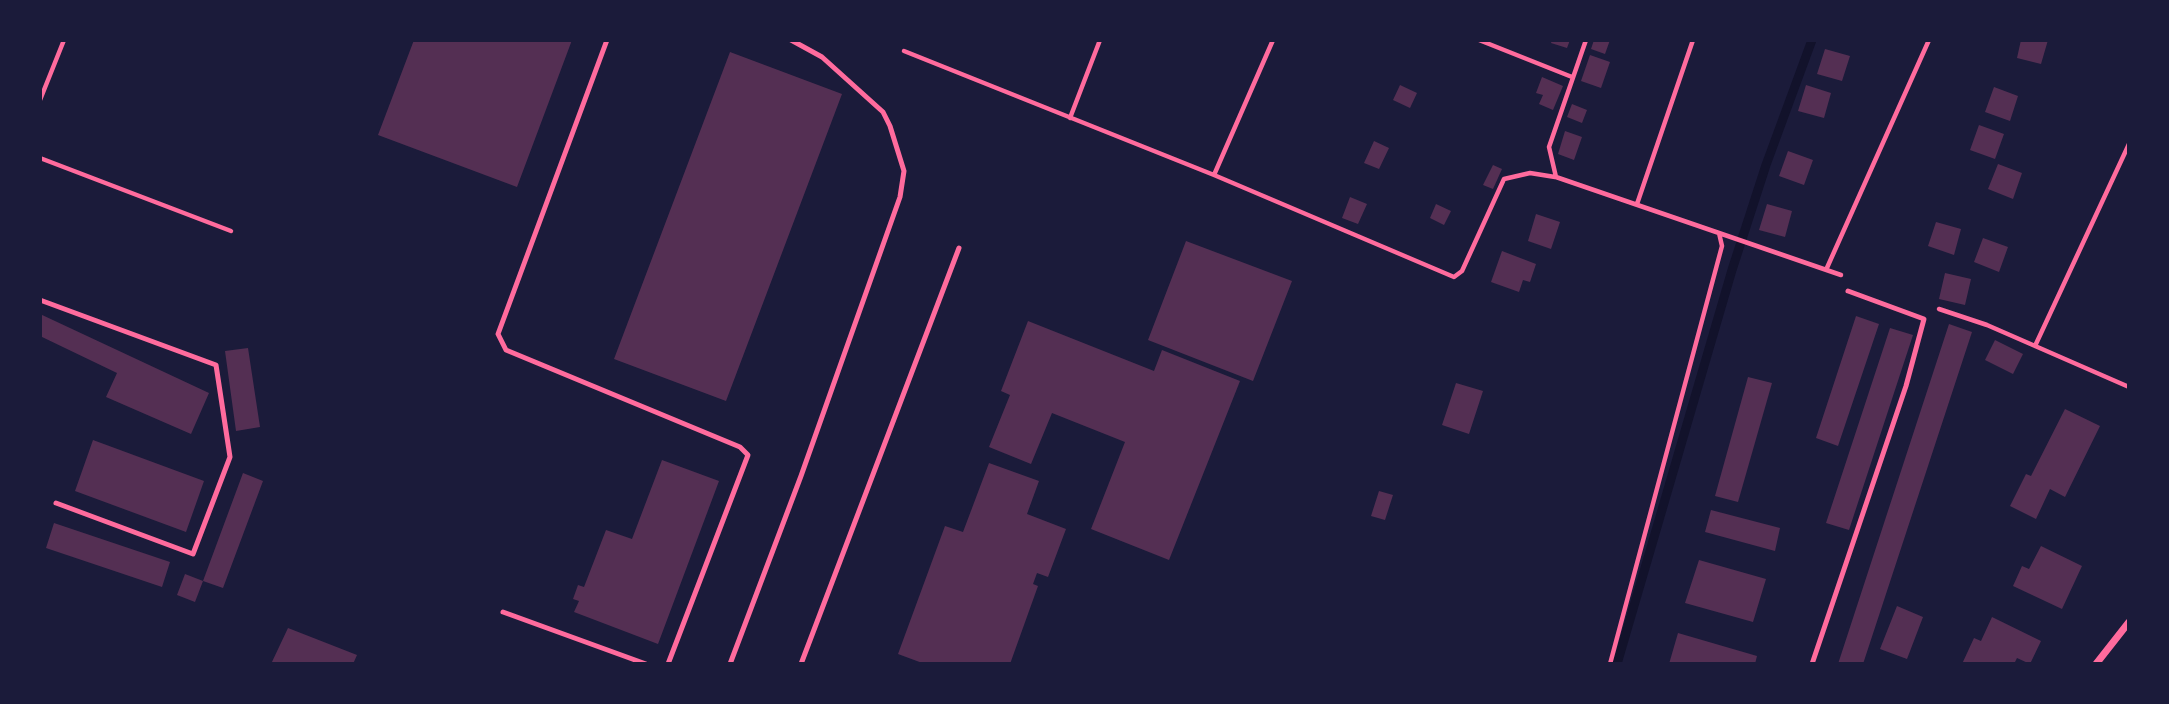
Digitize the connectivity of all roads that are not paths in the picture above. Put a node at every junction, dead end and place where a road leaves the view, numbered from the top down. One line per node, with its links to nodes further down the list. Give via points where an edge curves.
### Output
1 (607, 40): 10 (lane, via 498,334 506,350 740,447 748,455)
2 (791, 40): 11 (lane, via 822,57 883,112 904,171 900,197)
3 (960, 248): 12 (lane)
4 (1849, 291): 13 (lane, via 1924,319 1906,386)
5 (40, 300): 6 (lane, via 216,365 230,457 193,554)
6 (56, 503)
7 (503, 612): 9 (lane)
8 (2129, 622): 14 (street)
9 (646, 664)
10 (668, 664)
11 (730, 664)
12 (801, 664)
13 (1812, 664)
14 (2096, 664)

